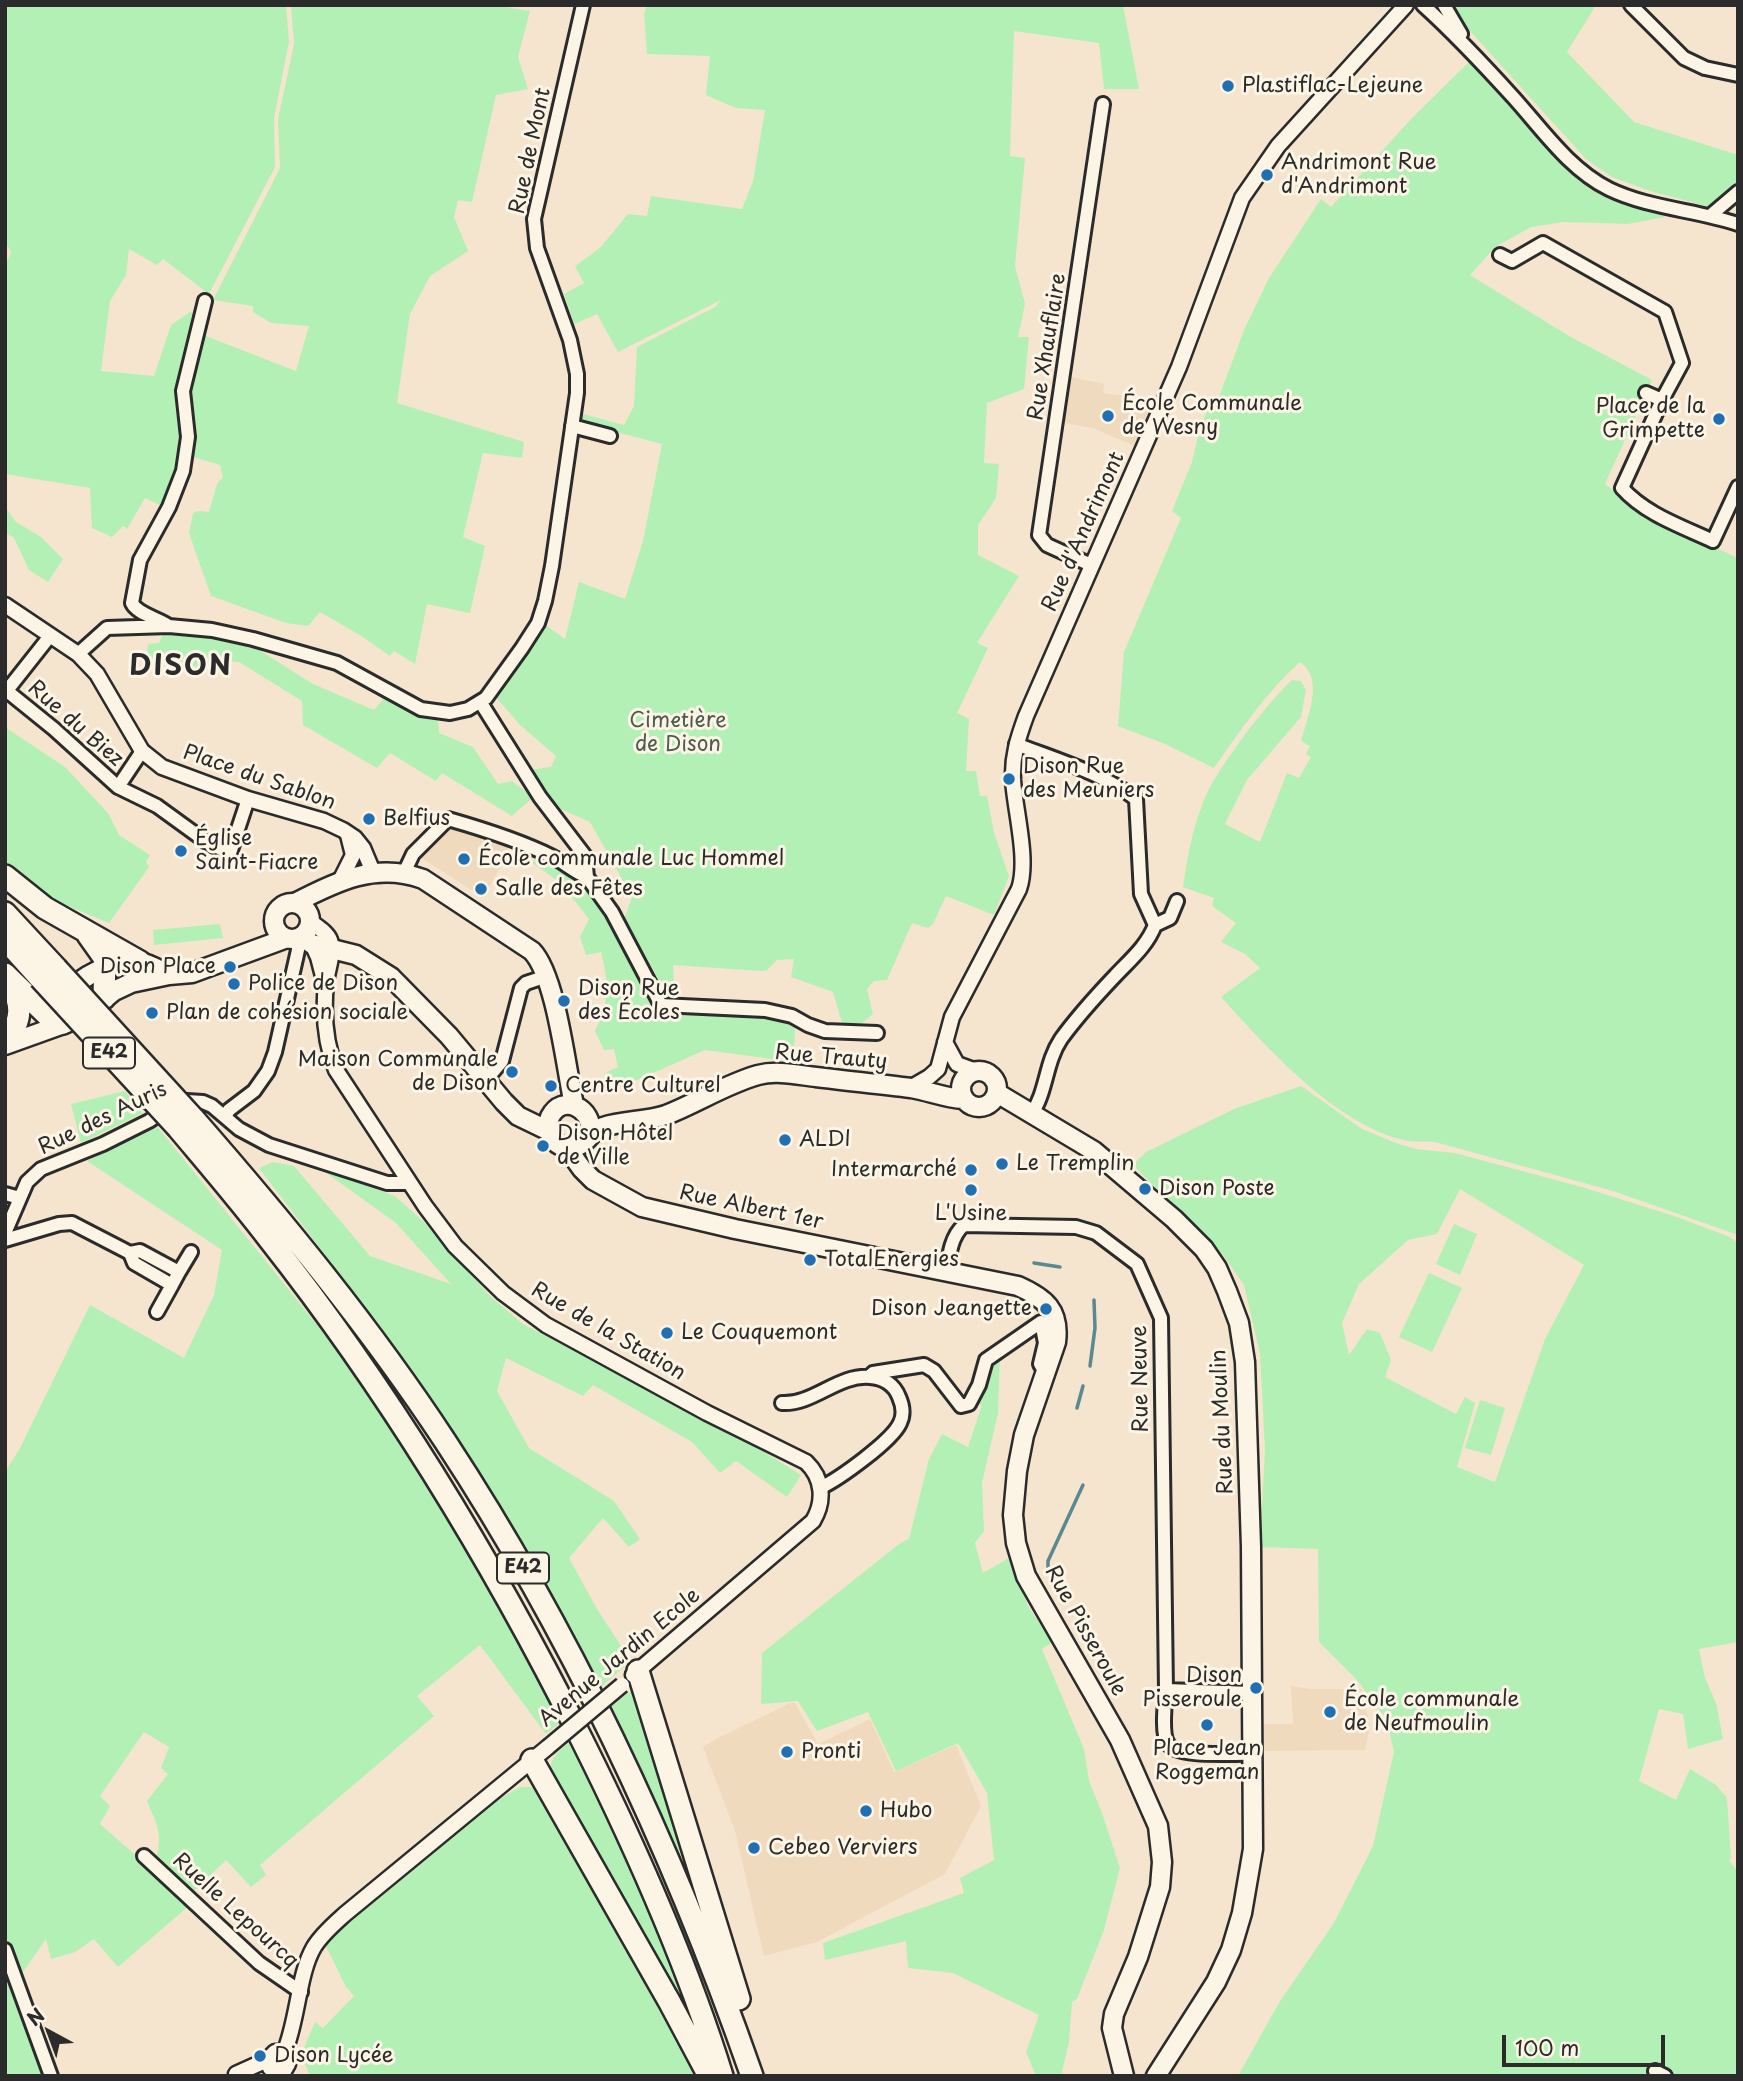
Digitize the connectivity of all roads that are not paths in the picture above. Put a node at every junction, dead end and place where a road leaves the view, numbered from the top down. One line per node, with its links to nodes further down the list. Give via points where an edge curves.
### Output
1 (583, 5): 16 (street, Rue de Mont, via 534,219 537,248 570,340 577,374)
2 (1406, 5): 19 (street, Rue d'Andrimont, via 1279,146 1242,198 1179,367)
3 (1423, 5): 6 (street)
4 (1444, 5): 6 (street)
5 (1631, 5): 7 (street, via 1684,58)
6 (1468, 46): 10 (street, via 1567,158 1596,181 1623,195)
7 (1738, 75)
8 (1104, 104): 19 (street, Rue Xhauflaire, via 1039,535 1047,545)
9 (1738, 192): 10 (street)
10 (1711, 215): 11 (street)
11 (1738, 224)
12 (1500, 255): 15 (street, via 1511,261 1543,243 1665,312 1682,363)
13 (205, 302): 21 (street, via 183,391 188,437 183,471 140,560 132,603 136,610)
14 (1646, 393): 15 (street)
15 (1662, 400): 18 (street, via 1622,488 1627,494 1656,515 1713,541)
16 (572, 426): 17 (street); 25 (street, Rue de Mont, via 554,553 538,623)
17 (610, 436)
18 (1738, 487)
19 (1091, 565): 26 (street, Rue d'Andrimont)
20 (5, 605): 22 (street)
21 (169, 626): 23 (street, via 107,628); 25 (street, via 212,629 314,655 421,709 450,713)
22 (50, 636): 23 (street); 24 (street)
23 (78, 654): 27 (street, via 97,674)
24 (6, 692): 28 (street, Rue du Biez)
25 (481, 703): 34 (street, via 540,797 585,856)
26 (1016, 744): 40 (street, via 1101,779 1136,799 1141,894); 56 (street, Rue d'Andrimont, via 1013,778 1022,882 954,1014)
27 (142, 751): 28 (street, Rue du Biez); 29 (street, Place du Sablon, via 162,766)
28 (118, 787): 29 (street, Rue du Biez, via 230,853)
29 (248, 799): 30 (street, Place du Sablon, via 324,821)
30 (347, 834): 31 (street, via 362,848); 35 (street, via 353,855)
31 (373, 872): 32 (main road); 35 (main road)
32 (404, 873): 34 (street, via 413,854 448,819 525,845); 51 (main road, via 424,879 533,951)
33 (5, 876): 41 (highway, via 45,908)
34 (587, 877): 55 (street, via 612,912 662,1005 765,1010 825,1031)
35 (340, 881): 37 (main road)
36 (1177, 901): 40 (street, via 1170,918)
37 (295, 903): 39 (main road, via 279,908); 42 (main road, via 304,907)
38 (5, 913): 48 (highway, E42)
39 (274, 924): 42 (main road, via 281,936); 45 (main road)
40 (1155, 925): 62 (street, via 1148,942 1060,1041)
41 (82, 929): 46 (highway); 47 (highway, via 102,952)
42 (302, 936): 44 (main road); 45 (main road); 52 (street, Rue de la Station, via 318,957); 63 (street, via 268,1071)
43 (5, 939): 48 (highway, E42)
44 (331, 948): 52 (street, Rue de la Station); 58 (main road, via 356,955 391,977)
45 (237, 955): 50 (main road, via 192,973)
46 (140, 962): 47 (main road); 50 (main road)
47 (106, 967): 53 (highway); 54 (main road, via 69,990)
48 (48, 973): 65 (highway, E42, bridge)
49 (6, 975): 54 (highway); 57 (highway, via 20,1010)
50 (169, 975): 53 (main road, via 131,983)
51 (548, 980): 58 (street, via 521,988 502,1061); 64 (main road)
52 (326, 985): 68 (street, Rue de la Station, via 326,1040 336,1070)
53 (104, 999): 54 (main road, via 83,1015)
54 (55, 1019): 57 (main road)
55 (877, 1033)
56 (945, 1042): 59 (street); 60 (street, Rue d'Andrimont, via 938,1069)
57 (5, 1043)
58 (485, 1081): 66 (main road, via 518,1116)
59 (967, 1083): 60 (main road, Rue Trauty); 61 (main road, via 986,1072 994,1078); 61 (main road, via 967,1104 979,1108 991,1104)
60 (913, 1089): 64 (main road, Rue Trauty, via 770,1073 645,1121 602,1127)
61 (998, 1093): 62 (main road, Rue du Moulin)
62 (1035, 1109): 85 (main road, Rue du Moulin, via 1094,1151 1204,1250 1217,1268 1239,1323 1246,1372)
63 (225, 1117): 68 (street, Rue des Auris, via 269,1145 387,1183); 70 (street, Rue des Auris, via 203,1102 173,1105 103,1144 41,1169 27,1182)
64 (584, 1118): 66 (main road, Rue Trauty, via 567,1105 554,1111); 67 (main road, Rue Trauty, via 583,1143)
65 (186, 1123): 95 (highway, E42, via 422,1456 534,1643 651,1887); 96 (highway, E42, via 288,1228 444,1440 503,1534 634,1779)
66 (549, 1131): 67 (main road, via 555,1142)
67 (567, 1148): 75 (main road, Rue Albert 1er, via 593,1180 642,1207)
68 (409, 1183): 82 (street, Rue de la Station, via 455,1246 521,1307 707,1413 806,1462 815,1471)
69 (5, 1194): 70 (street)
70 (20, 1199): 71 (street, Rue des Auris)
71 (5, 1233)
72 (5, 1241): 74 (street, via 72,1223)
73 (191, 1252): 76 (street)
74 (130, 1253): 76 (street, via 140,1251); 77 (street, via 134,1263)
75 (947, 1271): 79 (main road, Rue Pisseroule, via 1018,1286 1040,1296 1058,1329); 84 (street, Rue Neuve, via 953,1240 964,1225 1076,1227 1096,1233 1137,1264 1161,1318)
76 (179, 1272): 77 (street)
77 (172, 1285): 78 (street)
78 (157, 1312)
79 (1046, 1375): 80 (street, via 1040,1364 1045,1343 1041,1322 986,1360 969,1404 961,1406 924,1365); 97 (main road, Rue Pisseroule, via 1024,1435 1017,1471 1016,1543 1026,1576 1120,1740 1158,1826 1162,1863 1155,1908 1112,2028)
80 (869, 1377): 81 (street, via 851,1379 795,1404); 82 (street, via 885,1381 898,1394 903,1414 900,1425 856,1465)
81 (782, 1404)
82 (820, 1488): 83 (street, Avenue Jardin Ecole, via 820,1505 806,1528)
83 (638, 1671): 86 (street, Avenue Jardin Ecole, bridge); 96 (highway, via 737,1991)
84 (1166, 1690): 85 (street); 87 (street, via 1165,1735 1174,1750)
85 (1252, 1693): 87 (main road)
86 (540, 1754): 90 (street, Avenue Jardin Ecole, via 324,1934 310,1955); 94 (highway)
87 (1252, 1754): 98 (main road, via 1253,1849 1231,1950)
88 (144, 1856): 90 (street, Ruelle Lepourcq, via 259,1963)
89 (5, 1950): 93 (street)
90 (301, 1992): 91 (street, Avenue Jardin Ecole, via 284,2053 288,2061)
91 (277, 2069): 92 (street)
92 (233, 2075)
93 (51, 2076)
94 (709, 2076)
95 (722, 2076)
96 (754, 2076)
97 (1124, 2076)
98 (1156, 2076)

